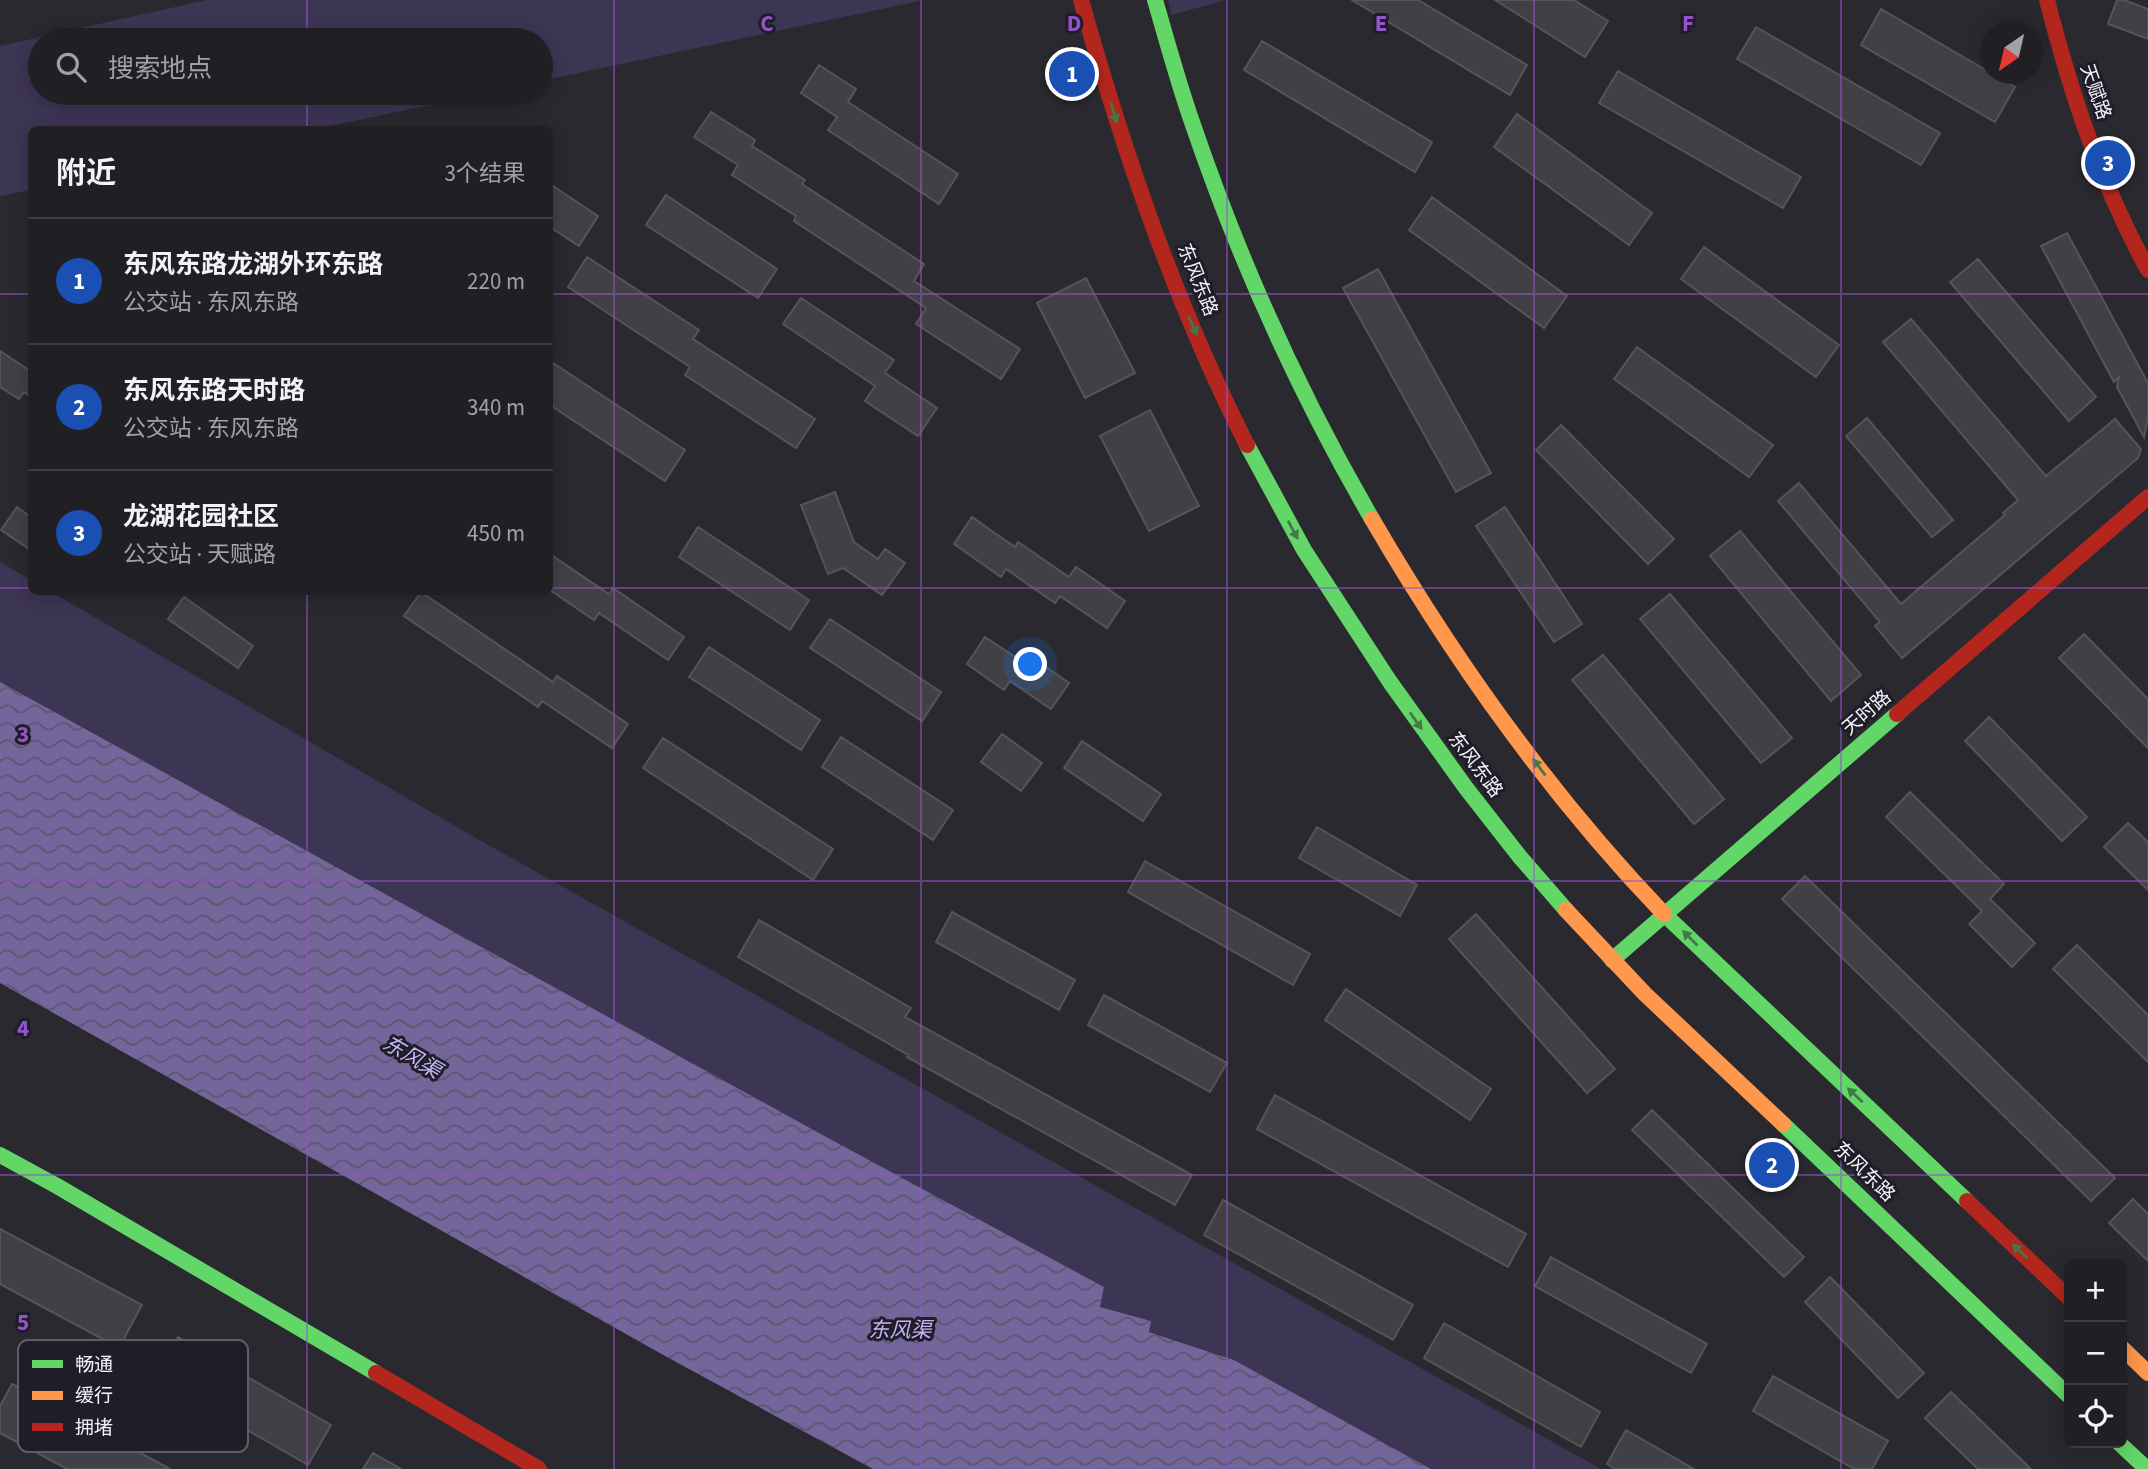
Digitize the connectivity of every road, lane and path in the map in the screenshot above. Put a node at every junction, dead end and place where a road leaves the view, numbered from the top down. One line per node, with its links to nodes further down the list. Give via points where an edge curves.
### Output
1 (1081, 0): 7 (main road, 东风东路, one-way to 7, via 1121,137 1184,307 1258,465 1304,550 1446,763 1510,845)
2 (1155, 0): 6 (main road, one-way to 2, via 1565,800 1503,721 1412,587 1336,456 1237,246 1189,115)
3 (2047, 0): 4 (main road, 天赋路, via 2090,142)
4 (2148, 270)
5 (2148, 498): 6 (main road, 天时路)
6 (1666, 914): 7 (main road, 天时路); 9 (main road, one-way to 6)
7 (1612, 960): 12 (main road, 东风东路)
8 (0, 1155): 14 (main road)
9 (2064, 1293)
10 (2127, 1353): 11 (main road)
11 (2148, 1373)
12 (2064, 1391)
13 (2124, 1448): 15 (main road)
14 (539, 1469)
15 (2147, 1469)

